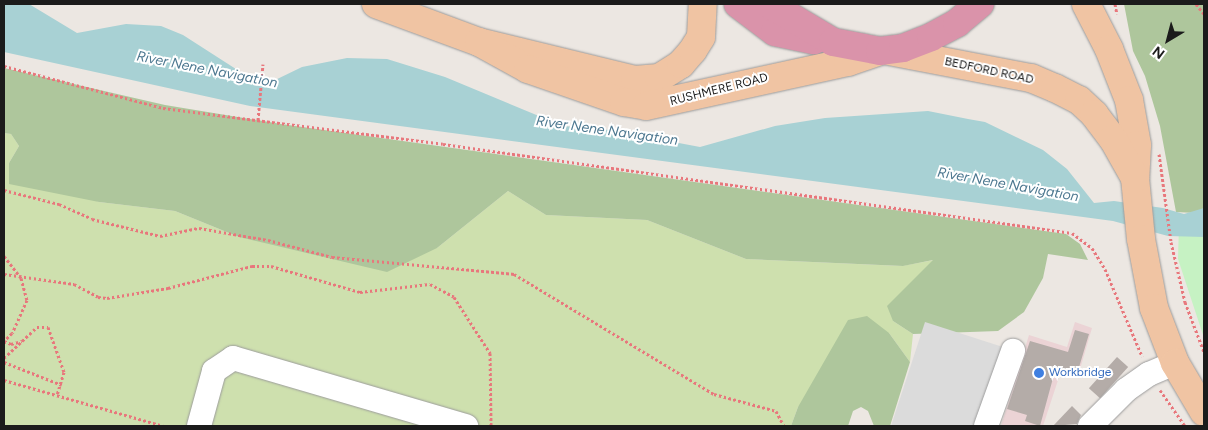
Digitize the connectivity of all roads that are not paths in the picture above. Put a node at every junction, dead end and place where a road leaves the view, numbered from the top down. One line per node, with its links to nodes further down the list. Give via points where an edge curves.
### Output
1 (376, 4): 7 (main road, RUSHMERE ROAD)
2 (702, 4): 7 (main road, RUSHMERE ROAD, via 701,37 693,50 668,73 650,80 635,80)
3 (738, 4): 8 (highway, via 774,32)
4 (769, 4): 8 (highway)
5 (980, 4): 9 (highway, via 957,24 904,48)
6 (1086, 4): 10 (main road, BEDFORD ROAD, via 1109,49 1129,100 1137,145)
7 (479, 42): 9 (main road, RUSHMERE ROAD, via 528,69 624,102 646,106 848,62)
8 (833, 42): 9 (highway)
9 (884, 51): 10 (main road, BEDFORD ROAD, via 1031,78 1079,100 1113,139)
10 (1136, 186): 12 (main road, BEDFORD ROAD, via 1141,239 1154,308)
11 (1014, 352): 16 (lane)
12 (1175, 363): 13 (main road, BEDFORD ROAD); 17 (lane, via 1149,374 1126,390)
13 (1204, 412)
14 (199, 426): 15 (lane, via 214,371 232,358)
15 (466, 426)
16 (986, 426)
17 (1090, 426)

